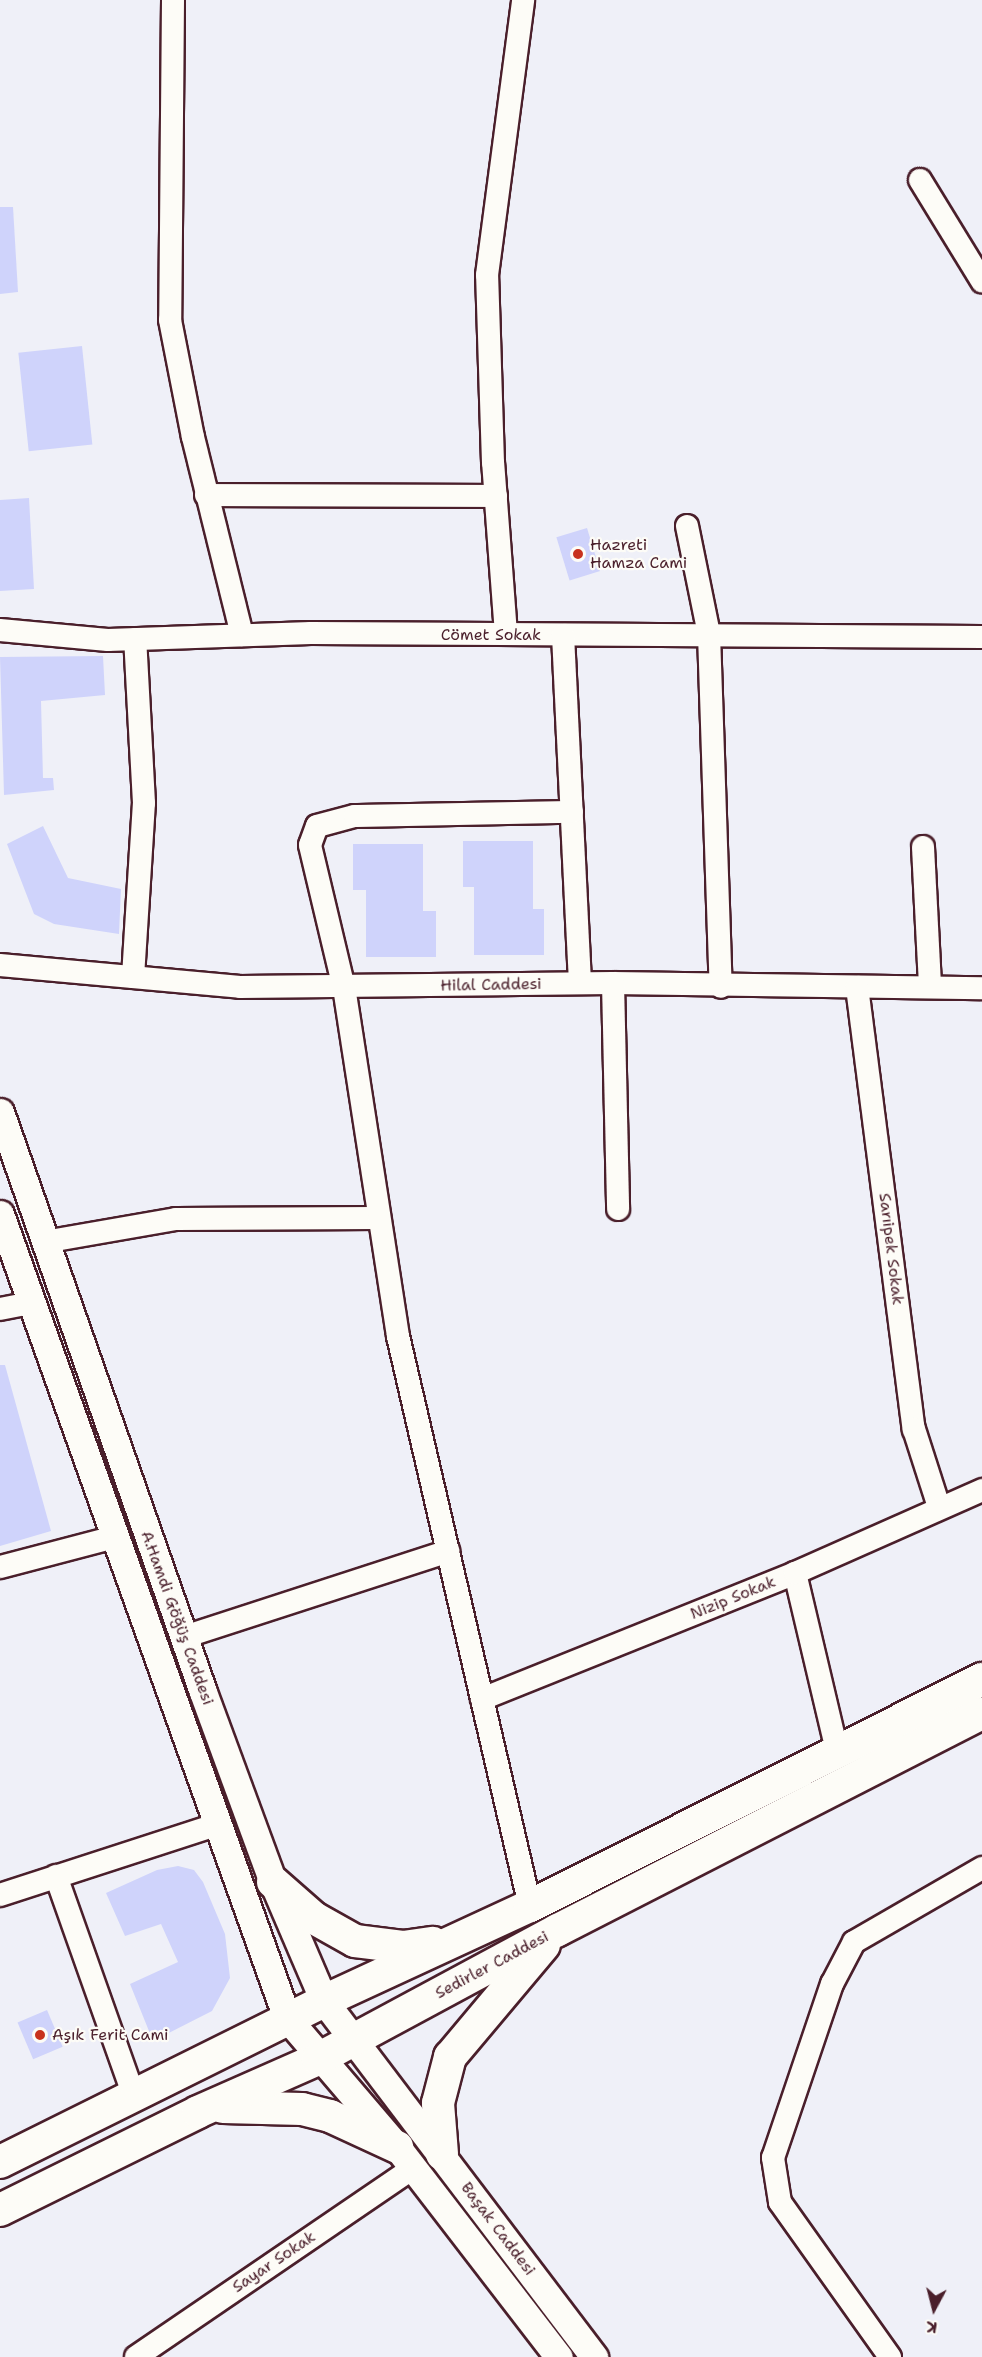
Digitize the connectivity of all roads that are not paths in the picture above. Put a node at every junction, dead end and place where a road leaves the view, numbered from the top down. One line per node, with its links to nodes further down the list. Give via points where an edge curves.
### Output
1 (173, 0): 5 (street, via 170,320)
2 (523, 0): 6 (street, via 487,275)
3 (921, 180): 4 (street)
4 (982, 281)
5 (206, 495): 6 (street); 11 (street)
6 (496, 496): 9 (street)
7 (687, 526): 10 (street)
8 (0, 630): 14 (street, Cömet Sokak)
9 (506, 634): 11 (street, Cömet Sokak); 12 (street, Cömet Sokak)
10 (709, 634): 12 (street, Cömet Sokak); 13 (street, Cömet Sokak); 21 (street)
11 (242, 635): 14 (street, Cömet Sokak)
12 (563, 635): 15 (street)
13 (982, 637)
14 (135, 639): 18 (street, via 144,803)
15 (572, 812): 19 (street); 24 (street, via 355,816 317,826 310,845 312,869)
16 (923, 847): 23 (street)
17 (0, 965): 18 (street, Hilal Caddesi)
18 (133, 977): 24 (street, Hilal Caddesi, via 240,987)
19 (580, 983): 20 (street, Hilal Caddesi); 24 (street, Hilal Caddesi)
20 (613, 983): 21 (street, Hilal Caddesi); 27 (street)
21 (721, 987): 22 (street, Hilal Caddesi)
22 (857, 987): 23 (street, Hilal Caddesi); 34 (street, Sarıipek Sokak, via 914,1429)
23 (930, 987): 25 (street, Hilal Caddesi)
24 (344, 988): 29 (street)
25 (982, 988)
26 (0, 1112): 30 (street, A.Hamdi Göğüş Caddesi)
27 (618, 1209)
28 (0, 1214): 31 (street, A.Hamdi Göğüş Caddesi)
29 (376, 1218): 30 (street, via 176,1219); 36 (street)
30 (44, 1242): 39 (street, A.Hamdi Göğüş Caddesi)
31 (31, 1303): 32 (street); 35 (street, A.Hamdi Göğüş Caddesi)
32 (0, 1309)
33 (982, 1490): 34 (street, Nizip Sokak)
34 (939, 1507): 38 (street, Nizip Sokak)
35 (114, 1537): 37 (street); 44 (street, A.Hamdi Göğüş Caddesi)
36 (448, 1551): 39 (street); 41 (street)
37 (0, 1567)
38 (795, 1573): 41 (street, Nizip Sokak); 43 (street)
39 (184, 1637): 47 (street, A.Hamdi Göğüş Caddesi)
40 (982, 1679): 43 (main road, Sedirler Caddesi)
41 (482, 1699): 49 (street)
42 (982, 1713): 50 (main road, Sedirler Caddesi)
43 (837, 1751): 49 (main road, Sedirler Caddesi)
44 (216, 1825): 46 (street); 53 (street, A.Hamdi Göğüş Caddesi)
45 (982, 1868): 66 (street, via 854,1942 832,1984 773,2158 780,2202)
46 (56, 1876): 48 (street); 56 (street)
47 (273, 1882): 51 (main road, via 314,1918 355,1941 403,1947); 52 (street, A.Hamdi Göğüş Caddesi)
48 (0, 1894)
49 (530, 1906): 51 (main road, Sedirler Caddesi)
50 (558, 1930): 54 (main road, Sedirler Caddesi); 59 (main road, via 450,2057 438,2103)
51 (461, 1939): 52 (main road, Sedirler Caddesi)
52 (324, 2001): 53 (main road, Sedirler Caddesi); 54 (street, A.Hamdi Göğüş Caddesi)
53 (287, 2018): 55 (street, A.Hamdi Göğüş Caddesi); 56 (main road, Sedirler Caddesi)
54 (351, 2040): 55 (main road, Sedirler Caddesi); 57 (street, A.Hamdi Göğüş Caddesi)
55 (318, 2059): 58 (main road, Sedirler Caddesi); 60 (street, A.Hamdi Göğüş Caddesi)
56 (133, 2094): 61 (main road, Sedirler Caddesi)
57 (402, 2101): 59 (street, Başak Caddesi)
58 (198, 2112): 60 (main road, via 231,2105 288,2106 330,2115); 62 (main road, Sedirler Caddesi)
59 (442, 2154): 65 (street, Başak Caddesi)
60 (405, 2157): 63 (street, Sayar Sokak); 64 (street, Başak Caddesi)
61 (0, 2162)
62 (0, 2210)
63 (136, 2357)
64 (559, 2357)
65 (594, 2357)
66 (890, 2357)

